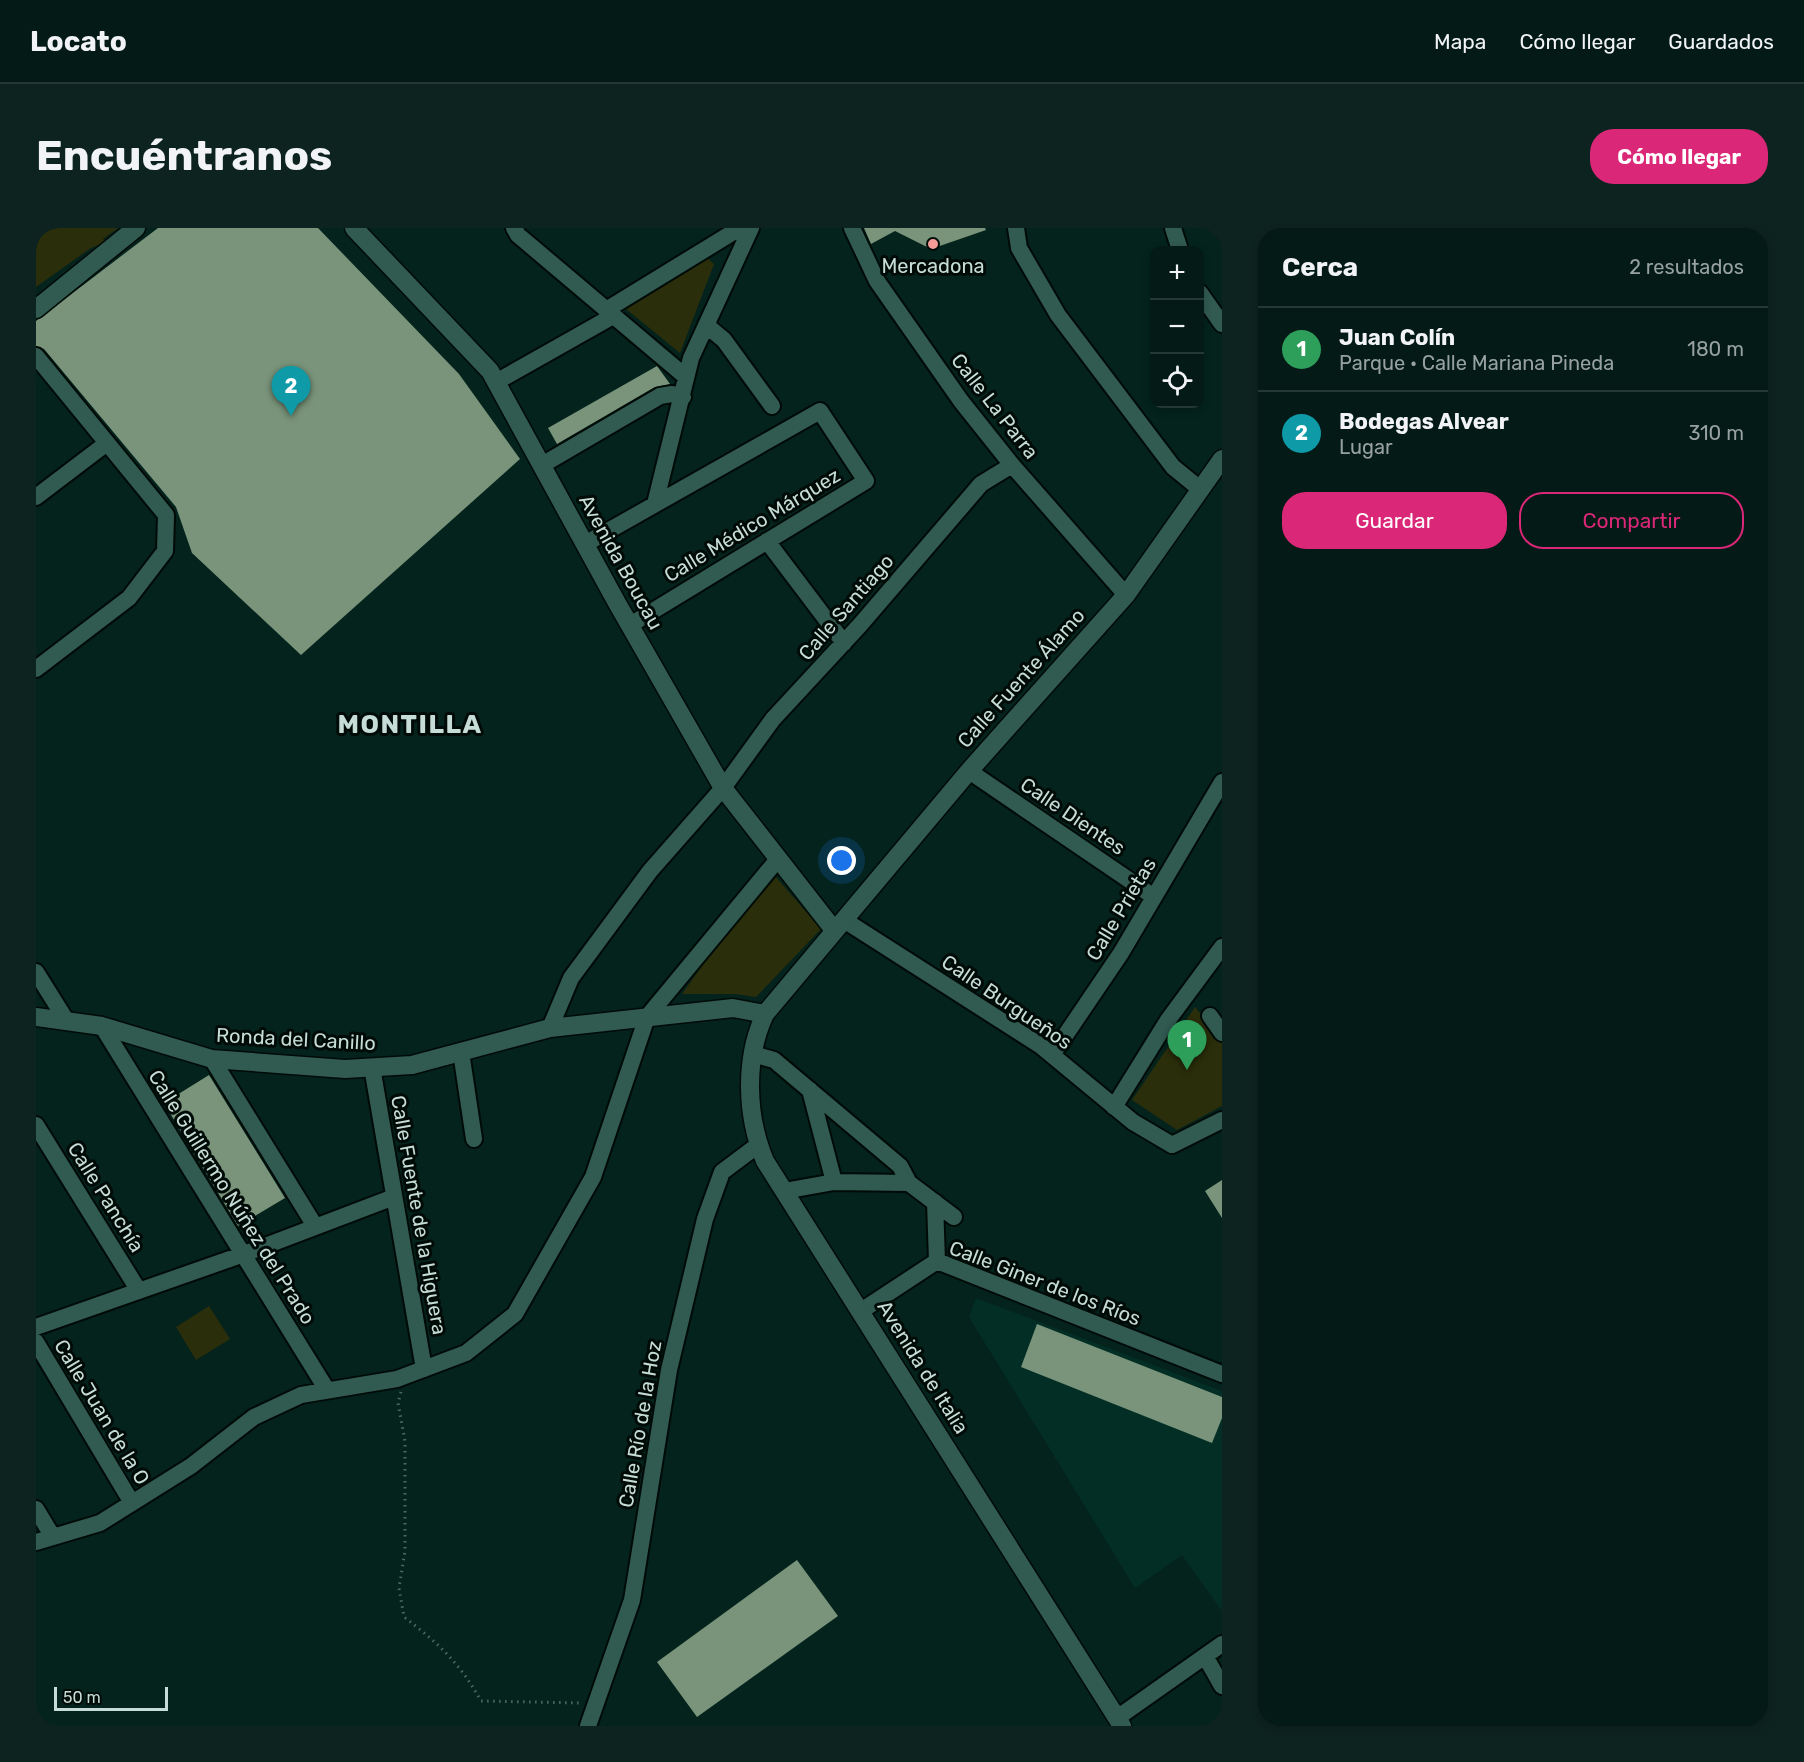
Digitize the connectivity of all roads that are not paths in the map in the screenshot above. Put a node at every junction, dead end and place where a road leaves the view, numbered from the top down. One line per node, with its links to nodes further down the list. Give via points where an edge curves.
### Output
1 (136, 228): 11 (street)
2 (354, 228): 17 (street, Avenida Boucau, via 490,371)
3 (514, 228): 12 (street)
4 (751, 228): 14 (street)
5 (852, 228): 23 (street, Calle La Parra, via 877,281 961,401)
6 (1016, 228): 24 (street, via 1020,248 1058,315 1173,468)
7 (1173, 228): 9 (street)
8 (729, 231): 12 (street)
9 (1179, 246)
10 (1204, 299): 13 (street)
11 (36, 309)
12 (610, 313): 16 (street); 17 (street)
13 (1222, 324)
14 (706, 325): 16 (street); 19 (street, via 724,340)
15 (36, 356): 20 (street)
16 (686, 377): 18 (street)
17 (496, 382): 22 (street, Avenida Boucau)
18 (683, 397): 22 (street, via 660,396); 26 (street)
19 (772, 406)
20 (107, 443): 25 (street); 32 (street, via 166,515 165,551 129,598)
21 (1222, 459): 24 (street, Calle Fuente Álamo)
22 (542, 465): 28 (street, Avenida Boucau)
23 (1012, 465): 29 (street, Calle La Parra); 31 (street, Calle Santiago, via 981,484)
24 (1200, 489): 29 (street, Calle Fuente Álamo)
25 (36, 497)
26 (656, 504): 27 (street, Calle Médico Márquez, via 820,411 866,481); 28 (street)
27 (767, 541): 30 (street, Calle Médico Márquez); 31 (street)
28 (585, 544): 30 (street, Avenida Boucau)
29 (1126, 595): 33 (street, Calle Fuente Álamo)
30 (630, 625): 35 (street, Avenida Boucau)
31 (844, 643): 35 (street, Calle Santiago, via 773,719)
32 (36, 669)
33 (969, 771): 37 (street, Calle Dientes); 38 (street, Calle Fuente Álamo)
34 (1222, 782): 37 (street, Calle Prietas)
35 (723, 788): 36 (street, Avenida Boucau); 47 (street, Calle Santiago, via 651,871 571,978)
36 (778, 859): 38 (street, Avenida Boucau); 44 (street)
37 (1154, 897): 51 (street, Calle Prietas)
38 (839, 925): 41 (street, Avenida de Italia); 51 (street, Calle Burgueños)
39 (1222, 946): 55 (street, via 1168,1020)
40 (36, 972): 45 (street)
41 (765, 1014): 44 (street, Ronda del Canillo, via 732,1008); 50 (street, Avenida de Italia)
42 (1210, 1016): 48 (street)
43 (36, 1017): 45 (street, Ronda del Canillo)
44 (646, 1017): 47 (street, Ronda del Canillo); 73 (street, via 592,1177 515,1314 466,1353)
45 (66, 1020): 46 (street, Ronda del Canillo)
46 (102, 1026): 52 (street, Ronda del Canillo); 67 (street, Calle Guillermo Núñez del Prado)
47 (550, 1028): 49 (street, Ronda del Canillo)
48 (1222, 1033)
49 (461, 1052): 53 (street, Ronda del Canillo, via 412,1065); 58 (street)
50 (753, 1054): 54 (street, via 774,1060); 59 (street, Avenida de Italia, via 750,1090)
51 (1052, 1055): 55 (street, Calle Burgueños)
52 (212, 1059): 53 (street, Ronda del Canillo, via 345,1069); 66 (street)
53 (372, 1067): 63 (street, Calle Fuente de la Higuera)
54 (810, 1090): 60 (street); 61 (street, via 900,1166)
55 (1114, 1107): 56 (street, Calle Burgueños, via 1172,1145)
56 (1222, 1120)
57 (36, 1125): 69 (street, Calle Panchía)
58 (474, 1139)
59 (758, 1145): 62 (street, Avenida de Italia); 84 (street, Calle Río de la Hoz, via 722,1172 705,1219 669,1370 632,1600)
60 (834, 1182): 61 (street); 62 (street)
61 (909, 1183): 64 (street)
62 (784, 1191): 70 (street, Avenida de Italia)
63 (394, 1197): 66 (street); 73 (street, Calle Fuente de la Higuera)
64 (934, 1202): 65 (street); 68 (street)
65 (954, 1217)
66 (315, 1226): 67 (street)
67 (244, 1254): 69 (street); 75 (street, Calle Guillermo Núñez del Prado)
68 (938, 1261): 70 (street, Calle Giner de los Ríos); 74 (street, Calle Giner de los Ríos)
69 (139, 1291): 71 (street)
70 (861, 1311): 83 (street, Avenida de Italia)
71 (36, 1327)
72 (36, 1342): 76 (street, Calle Juan de la O)
73 (424, 1369): 75 (street)
74 (1222, 1374)
75 (327, 1390): 76 (street, via 301,1395 254,1417 190,1466)
76 (132, 1503): 78 (street, via 100,1523)
77 (36, 1509): 78 (street)
78 (53, 1537): 79 (street)
79 (36, 1542)
80 (1222, 1644): 81 (street)
81 (1205, 1656): 82 (street); 83 (street)
82 (1222, 1686)
83 (1119, 1722)
84 (588, 1726)

